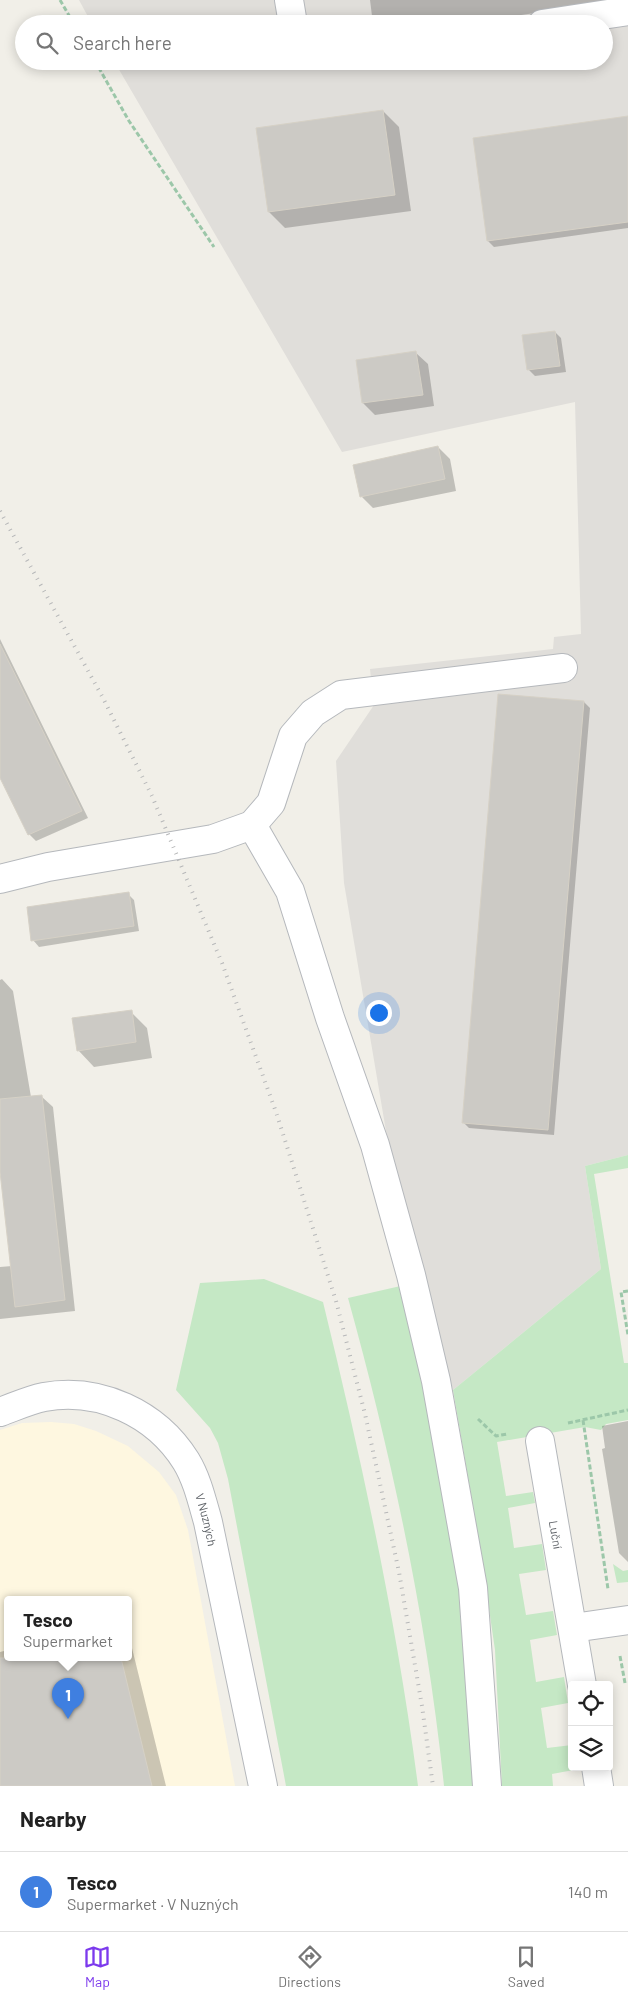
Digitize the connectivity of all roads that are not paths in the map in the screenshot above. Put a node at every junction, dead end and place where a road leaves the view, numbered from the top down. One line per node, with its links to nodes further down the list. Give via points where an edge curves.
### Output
1 (289, 0): 3 (street)
2 (628, 11): 4 (street)
3 (292, 15)
4 (602, 15)
5 (563, 668): 6 (street, via 341,695 313,713 293,736 271,804)
6 (252, 825): 7 (street, via 213,839 66,864); 15 (street, via 290,891 375,1145 411,1275 436,1381 474,1588)
7 (0, 879)
8 (0, 1412): 14 (street, V Nuzných, via 43,1398 64,1395 98,1398 130,1409 152,1423 172,1442 195,1480 208,1522)
9 (540, 1441): 11 (street, Luční)
10 (621, 1621): 11 (street)
11 (572, 1628): 12 (street, Luční)
12 (581, 1681)
13 (597, 1771): 16 (street)
14 (263, 1786)
15 (487, 1786)
16 (599, 1786)

